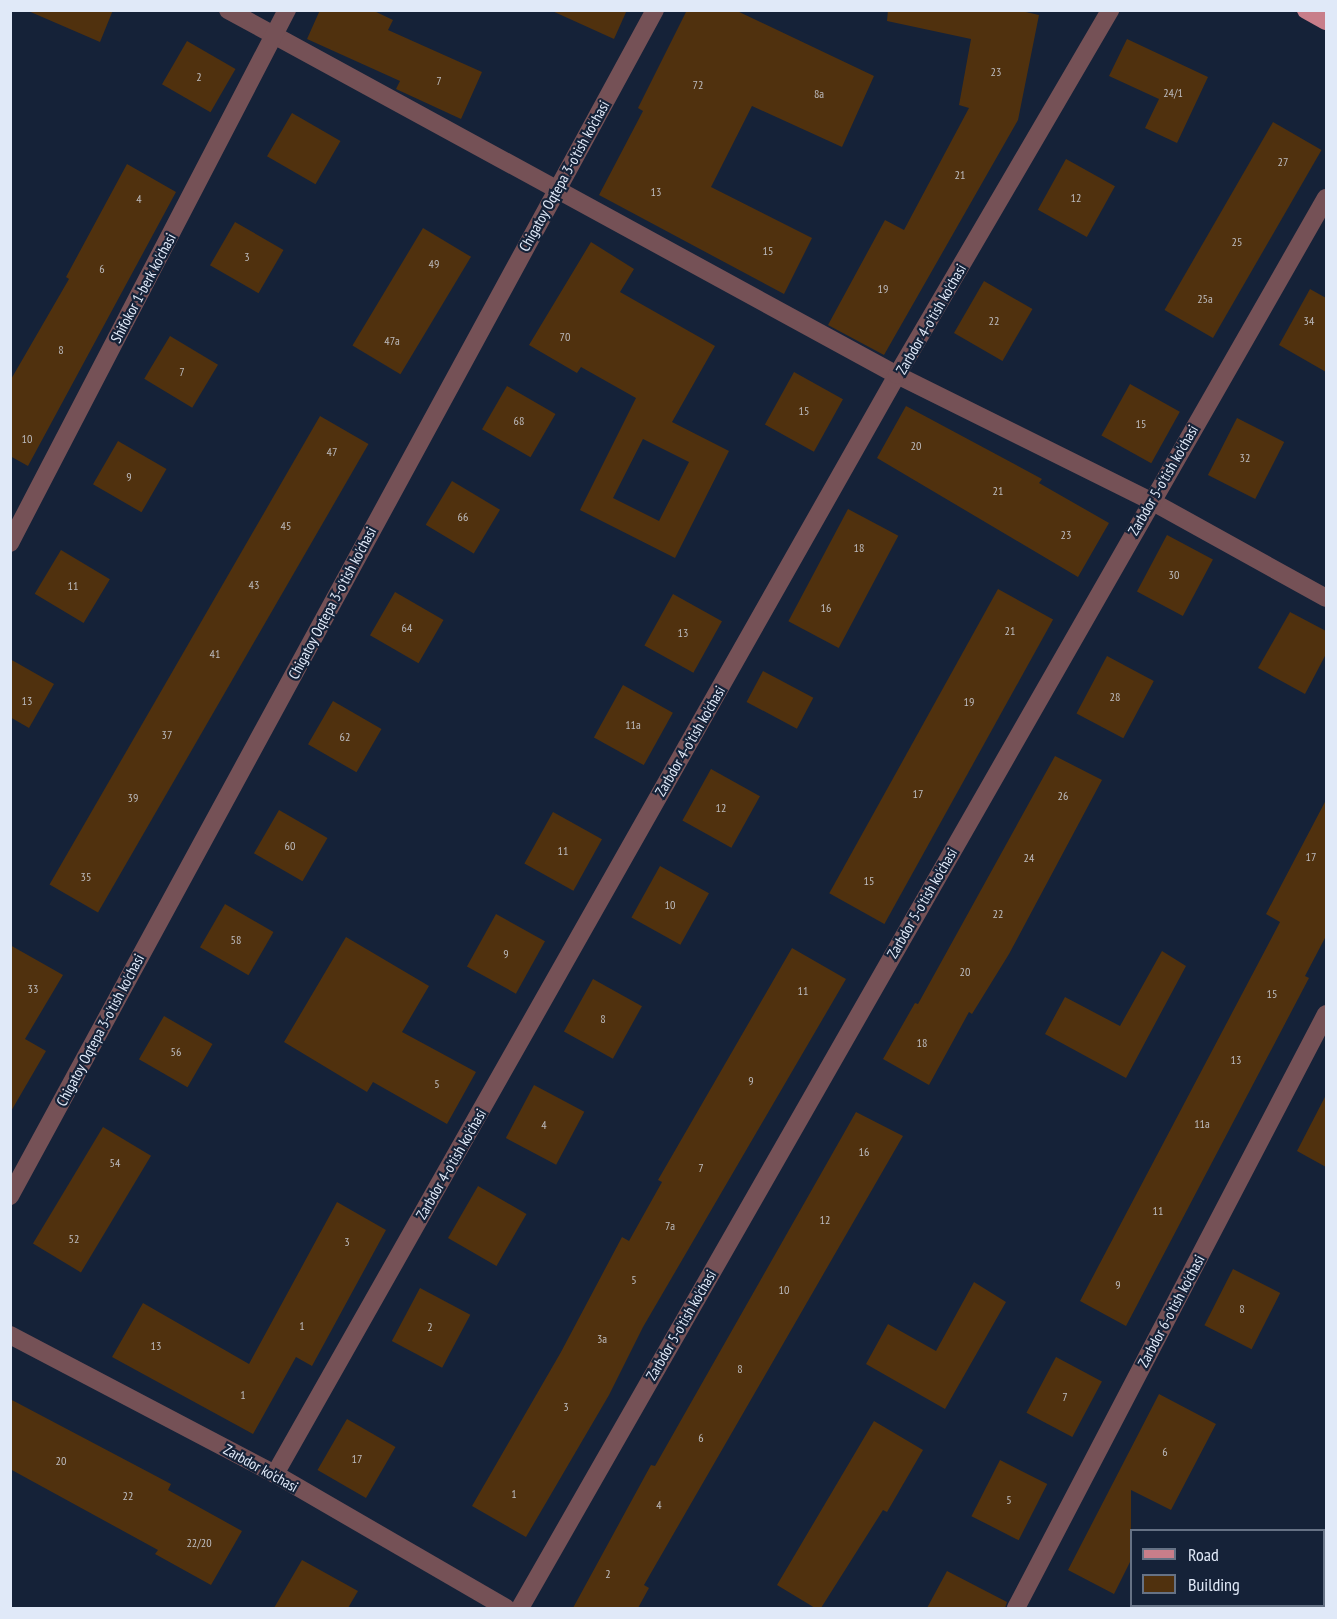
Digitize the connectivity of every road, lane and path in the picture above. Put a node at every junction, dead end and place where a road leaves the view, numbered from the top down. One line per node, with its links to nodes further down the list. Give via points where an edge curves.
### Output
1 (228, 10): 7 (street)
2 (287, 10): 7 (street, Shifokor 1-berk ko'chasi)
3 (655, 10): 8 (street, Chigatoy Oqtepa 3-o'tish ko'chasi)
4 (1110, 10): 10 (street, Zarbdor 4-o'tish ko'chasi)
5 (1306, 10): 6 (main road)
6 (1326, 21)
7 (275, 34): 8 (street); 12 (street, Shifokor 1-berk ko'chasi)
8 (555, 192): 10 (street); 15 (street, Chigatoy Oqtepa 3-o'tish ko'chasi)
9 (1326, 198): 11 (street, Zarbdor 5-o'tish ko'chasi)
10 (897, 375): 11 (street); 17 (street, Zarbdor 4-o'tish ko'chasi)
11 (1151, 501): 13 (street); 19 (street, Zarbdor 5-o'tish ko'chasi)
12 (10, 543)
13 (1326, 598)
14 (1326, 1014): 20 (street, Zarbdor 6-o'tish ko'chasi)
15 (10, 1196)
16 (10, 1335): 17 (street, Zarbdor ko'chasi)
17 (275, 1474): 18 (street, Zarbdor ko'chasi)
18 (506, 1608)
19 (520, 1608)
20 (1016, 1608)

